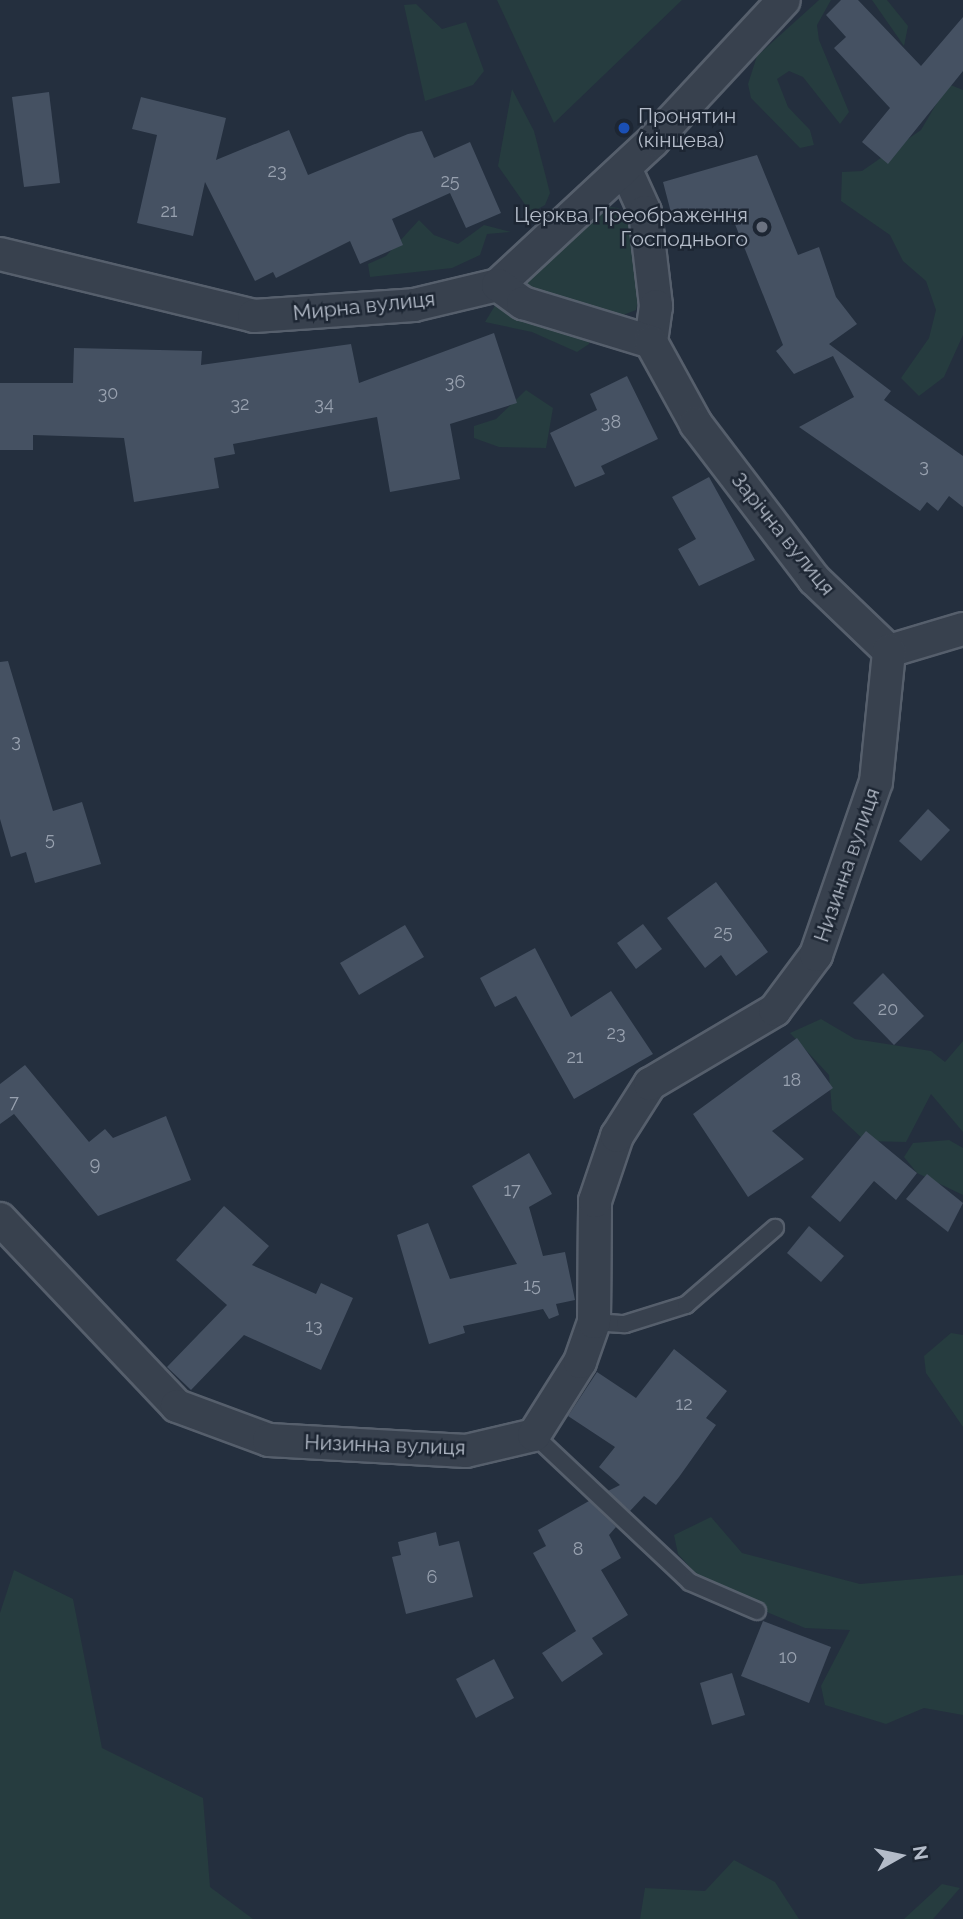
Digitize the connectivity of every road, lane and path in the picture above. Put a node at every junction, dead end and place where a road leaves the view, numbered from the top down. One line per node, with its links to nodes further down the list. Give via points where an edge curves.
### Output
1 (784, 0): 2 (street, Мирна вулиця)
2 (625, 167): 4 (street, Мирна вулиця); 5 (street, via 645,212 656,306)
3 (0, 254): 4 (street, Мирна вулиця, via 254,316 414,305)
4 (498, 285): 5 (street, via 523,303)
5 (651, 342): 7 (street, Зарічна вулиця, via 696,424 814,579)
6 (963, 629): 7 (street)
7 (889, 651): 10 (street, Низинна вулиця, via 876,782 816,955 775,1010 650,1084 617,1136 595,1201)
8 (0, 1219): 11 (street, Низинна вулиця, via 177,1406 269,1440 466,1451)
9 (775, 1228): 10 (lane, via 686,1305 625,1324)
10 (594, 1322): 11 (street, Низинна вулиця, via 580,1362)
11 (534, 1436): 12 (lane, via 690,1582)
12 (757, 1611)

